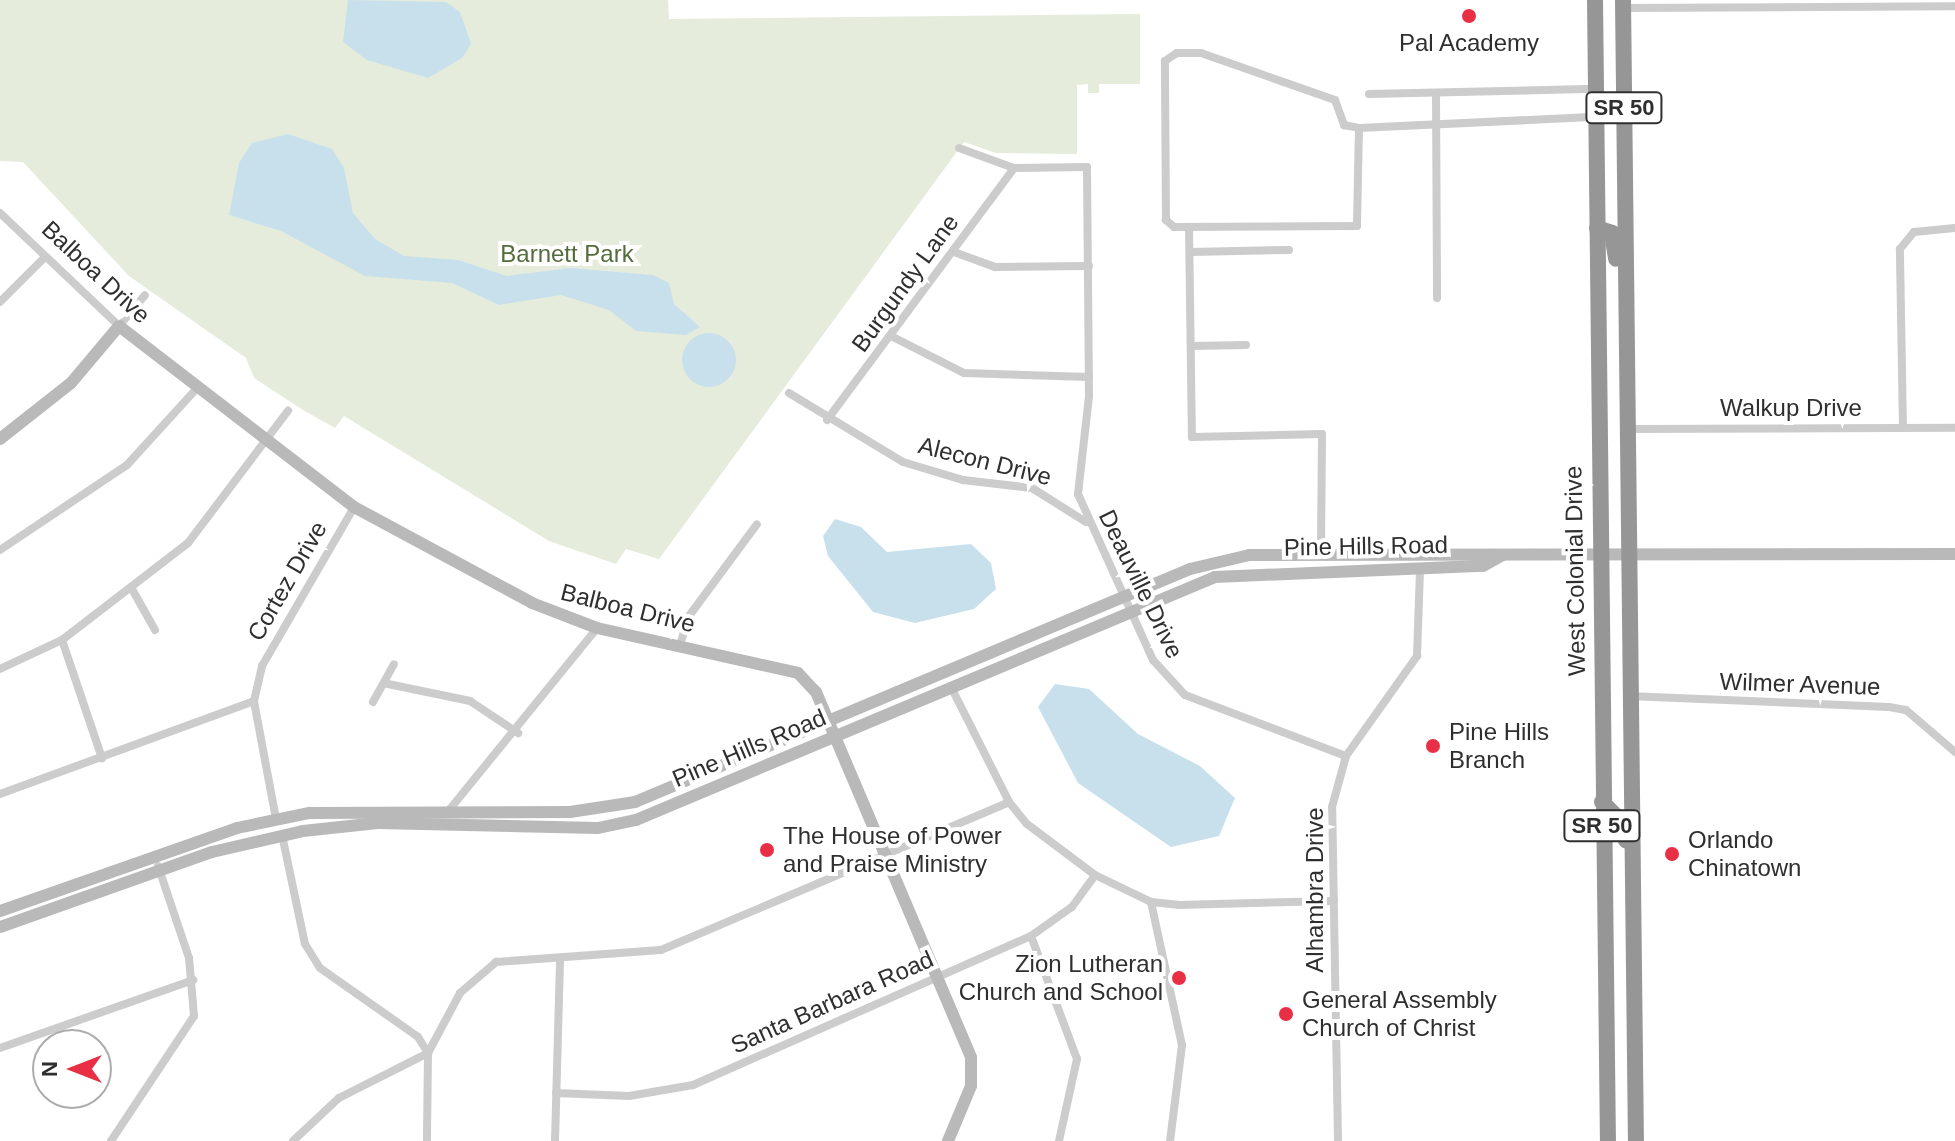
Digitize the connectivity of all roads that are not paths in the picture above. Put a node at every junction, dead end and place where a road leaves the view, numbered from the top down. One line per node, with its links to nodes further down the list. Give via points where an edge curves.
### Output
1 (1595, 0): 6 (highway, West Colonial Drive / SR 50)
2 (1604, 0): 3 (highway)
3 (1623, 4): 4 (street); 16 (highway, SR 50)
4 (1847, 4): 5 (street)
5 (1955, 6)
6 (1596, 89): 8 (street); 9 (highway, West Colonial Drive / SR 50)
7 (1369, 94): 8 (street)
8 (1436, 94): 10 (street)
9 (1596, 117): 10 (street); 13 (highway, West Colonial Drive / SR 50)
10 (1436, 127): 11 (street); 26 (street)
11 (1359, 128): 17 (street, via 1357,226); 17 (street, via 1344,125 1335,100 1201,53 1177,53 1165,61 1166,220)
12 (959, 148): 14 (street)
13 (1596, 155): 16 (highway, via 1607,215); 18 (highway, West Colonial Drive / SR 50)
14 (1014, 168): 21 (street, Burgundy Lane); 24 (street, Deauville Drive, via 1087,167)
15 (0, 213): 23 (street, Balboa Drive)
16 (1625, 219): 28 (highway, SR 50)
17 (1189, 227): 22 (street)
18 (1597, 228): 28 (highway, via 1612,233 1616,288); 49 (highway, West Colonial Drive / SR 50)
19 (1955, 228): 38 (street, via 1926,228 1900,249)
20 (1289, 250): 22 (street)
21 (954, 252): 24 (street, via 995,267); 30 (street, Burgundy Lane)
22 (1190, 252): 32 (street)
23 (45, 257): 27 (street); 29 (street, Balboa Drive)
24 (1089, 266): 33 (street, Deauville Drive)
25 (145, 295): 29 (street)
26 (1437, 298)
27 (0, 302)
28 (1625, 302): 40 (highway, SR 50)
29 (119, 326): 34 (main road, Balboa Drive); 41 (main road, via 71,383)
30 (891, 336): 33 (street, via 964,373); 37 (street, Burgundy Lane)
31 (1246, 345): 32 (street)
32 (1191, 346): 48 (street, via 1192,437 1322,434)
33 (1089, 377): 44 (street, Deauville Drive, via 1077,466)
34 (197, 388): 42 (main road, Balboa Drive); 46 (street, via 127,465)
35 (789, 393): 37 (street, Alecon Drive)
36 (288, 411): 42 (street)
37 (827, 420): 44 (street, Alecon Drive, via 934,474 1032,488)
38 (1903, 428): 39 (street, Walkup Drive); 40 (street, Walkup Drive)
39 (1955, 428)
40 (1626, 429): 50 (highway, SR 50)
41 (0, 439)
42 (267, 444): 43 (main road, Balboa Drive); 54 (street, via 188,543)
43 (354, 507): 57 (main road, Balboa Drive, via 532,603); 66 (street, Cortez Drive, via 274,638)
44 (1086, 523): 55 (street, Deauville Drive)
45 (757, 524): 60 (street, via 689,616)
46 (0, 550)
47 (1468, 551): 48 (main road, Pine Hills Road); 52 (main road, Pine Hills Road); 53 (main road)
48 (1321, 552): 55 (main road, Pine Hills Road, via 1218,560)
49 (1599, 554): 50 (main road, Pine Hills Road); 52 (main road, Pine Hills Road); 76 (highway, West Colonial Drive / SR 50)
50 (1627, 554): 51 (main road, Pine Hills Road); 65 (highway, SR 50)
51 (1955, 554)
52 (1501, 556): 53 (main road, Pine Hills Road, via 1483,566)
53 (1420, 568): 56 (main road, Pine Hills Road, via 1249,571); 72 (street, Alhambra Drive, via 1417,656)
54 (132, 589): 58 (street); 59 (street)
55 (1121, 597): 56 (street, Deauville Drive); 68 (main road, Pine Hills Road)
56 (1128, 611): 64 (main road, Pine Hills Road); 72 (street, Deauville Drive, via 1153,660 1185,695)
57 (597, 628): 60 (main road, Balboa Drive); 69 (street)
58 (155, 630)
59 (62, 640): 62 (street); 73 (street)
60 (680, 645): 68 (main road, Balboa Drive, via 798,673)
61 (394, 664): 63 (street)
62 (0, 669)
63 (388, 684): 67 (street); 69 (street, via 470,701)
64 (951, 687): 70 (main road, Pine Hills Road); 75 (street)
65 (1628, 696): 71 (street, Wilmer Avenue, via 1889,707 1908,711); 82 (highway, SR 50)
66 (254, 701): 73 (street); 78 (street, Cortez Drive)
67 (373, 702)
68 (829, 721): 70 (main road, Balboa Drive); 77 (main road, Pine Hills Road, via 604,810)
69 (518, 733): 77 (street)
70 (835, 735): 79 (main road, Pine Hills Road, via 659,811 598,828 378,823); 81 (main road, Balboa Drive)
71 (1955, 752)
72 (1346, 756): 85 (street, Alhambra Drive, via 1332,807)
73 (102, 758): 74 (street)
74 (0, 794)
75 (1009, 802): 81 (street); 84 (street, via 1027,824)
76 (1602, 802): 82 (highway, via 1617,817); 94 (highway, West Colonial Drive / SR 50)
77 (450, 809): 78 (main road, Pine Hills Road)
78 (276, 819): 80 (main road, Pine Hills Road)
79 (282, 835): 83 (main road, Pine Hills Road); 96 (street, via 305,944 320,968 418,1037)
80 (154, 856): 83 (street); 87 (main road, Pine Hills Road)
81 (888, 857): 90 (street, via 661,950); 91 (main road, Balboa Drive)
82 (1631, 865): 93 (highway, SR 50)
83 (160, 871): 88 (main road, Pine Hills Road); 92 (street)
84 (1095, 875): 86 (street); 89 (street, Santa Barbara Road, via 1072,907)
85 (1334, 901): 86 (street); 106 (street, Alhambra Drive)
86 (1151, 902): 105 (street, via 1182,1045)
87 (0, 911)
88 (0, 927)
89 (1031, 936): 91 (street, Santa Barbara Road); 104 (street, via 1077,1059)
90 (560, 959): 96 (street, via 496,962 476,973); 97 (street)
91 (941, 977): 97 (street, Santa Barbara Road, via 693,1085 629,1096); 103 (main road, Balboa Drive, via 971,1058 971,1086)
92 (193, 980): 95 (street); 99 (street, via 187,1037)
93 (1633, 1007): 94 (highway); 107 (highway, SR 50)
94 (1605, 1008): 98 (highway, West Colonial Drive / SR 50)
95 (0, 1048)
96 (428, 1053): 100 (street, via 339,1098); 101 (street)
97 (556, 1093): 102 (street)
98 (1609, 1138)
99 (111, 1141)
100 (293, 1141)
101 (427, 1141)
102 (555, 1141)
103 (948, 1141)
104 (1059, 1141)
105 (1170, 1141)
106 (1338, 1141)
107 (1636, 1141)

